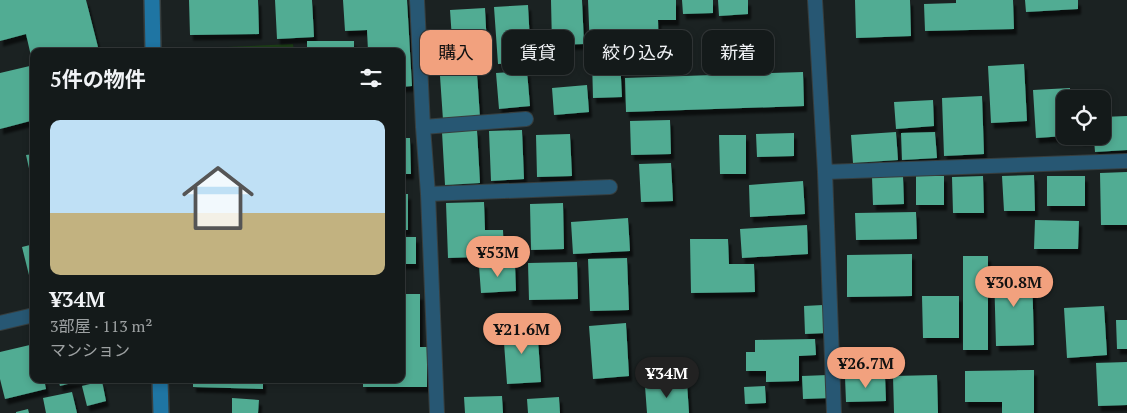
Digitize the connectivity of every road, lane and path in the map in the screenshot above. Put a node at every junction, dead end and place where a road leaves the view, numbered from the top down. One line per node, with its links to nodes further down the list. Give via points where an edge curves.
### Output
1 (152, 0): 4 (main road)
2 (417, 0): 6 (lane)
3 (815, 0): 8 (lane)
4 (153, 48)
5 (526, 119): 6 (lane)
6 (423, 127): 10 (lane)
7 (1127, 161): 8 (lane)
8 (825, 172): 16 (lane)
9 (610, 188): 10 (lane)
10 (428, 194): 15 (lane)
11 (30, 316): 12 (lane)
12 (0, 323)
13 (160, 383): 14 (main road)
14 (161, 413)
15 (437, 413)
16 (834, 413)

